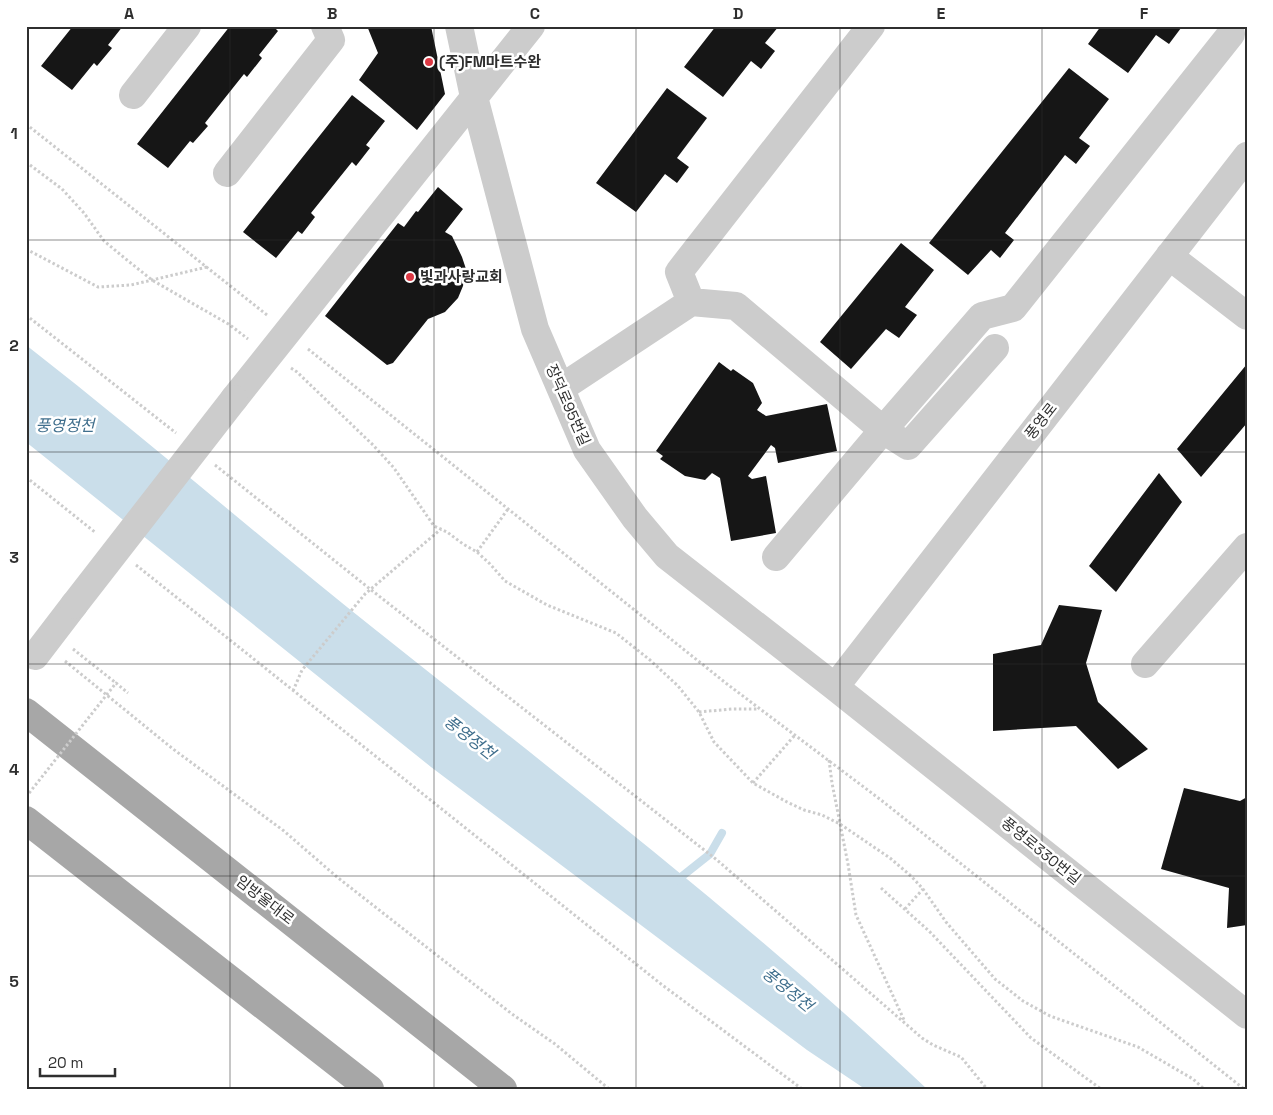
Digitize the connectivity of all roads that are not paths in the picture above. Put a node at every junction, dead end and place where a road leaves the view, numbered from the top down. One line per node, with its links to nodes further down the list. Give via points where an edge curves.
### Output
1 (187, 26): 7 (street)
2 (325, 26): 10 (street, via 331,40)
3 (459, 26): 8 (street, 장덕로95번길)
4 (531, 26): 8 (street)
5 (871, 26): 12 (street, via 679,272)
6 (1231, 34): 16 (street, via 1014,308 982,316)
7 (133, 95)
8 (474, 97): 15 (street, 장덕로95번길, via 533,321); 19 (street, bridge, via 74,605)
9 (1247, 156): 11 (street, 풍영로)
10 (227, 173)
11 (1169, 256): 13 (street); 21 (street, 풍영로)
12 (691, 302): 15 (street); 16 (street, via 736,306)
13 (1246, 314)
14 (995, 348): 16 (street, via 908,446)
15 (560, 388): 21 (street, 장덕로95번길, via 587,450 635,518 667,556)
16 (883, 430): 18 (street)
17 (1247, 547): 20 (street)
18 (776, 557)
19 (49, 648)
20 (1146, 664)
21 (835, 687): 24 (street, 풍영로330번길)
22 (26, 712): 26 (main road, 임방울대로)
23 (26, 820): 25 (main road)
24 (1244, 1008)
25 (370, 1089)
26 (503, 1089)

